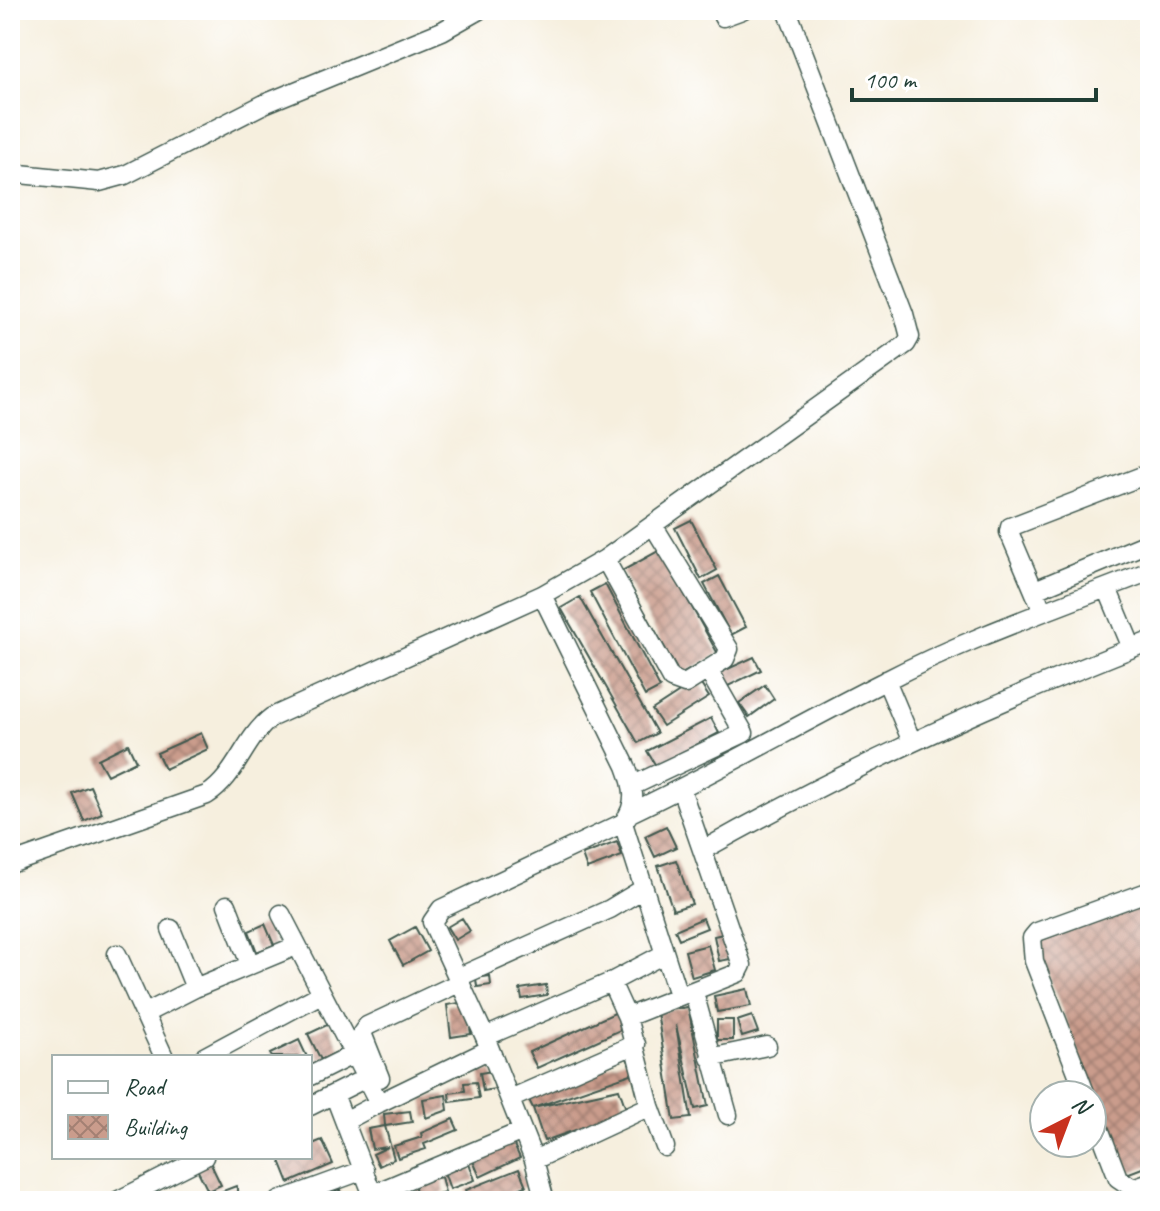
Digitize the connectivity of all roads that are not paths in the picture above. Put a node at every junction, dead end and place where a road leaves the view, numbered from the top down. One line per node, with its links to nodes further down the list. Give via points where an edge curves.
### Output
1 (479, 10): 5 (street, via 442,31 264,104 125,175 99,182)
2 (742, 10): 4 (street)
3 (787, 10): 7 (street, via 910,337 880,364)
4 (723, 17)
5 (10, 173)
6 (1150, 473): 12 (street, via 1010,527)
7 (653, 525): 9 (street); 16 (street, via 729,649 725,659)
8 (1150, 542): 12 (street)
9 (605, 559): 13 (street); 16 (street, via 671,679 685,684)
10 (1150, 571): 11 (street)
11 (1107, 588): 14 (street); 15 (street)
12 (1035, 590): 14 (street)
13 (542, 595): 19 (street); 23 (street, via 272,717 220,787 192,803)
14 (1043, 612): 17 (street)
15 (1141, 644): 18 (street)
16 (708, 670): 19 (street, via 744,733)
17 (886, 680): 18 (street); 20 (street)
18 (912, 742): 22 (street)
19 (634, 785): 21 (street)
20 (681, 789): 21 (street); 22 (street)
21 (627, 818): 24 (street); 33 (street, via 441,909 432,922 434,930)
22 (703, 850): 37 (street, via 742,965 738,973)
23 (10, 864)
24 (643, 889): 31 (street); 33 (street)
25 (1150, 891): 49 (street, via 1032,938 1034,961)
26 (227, 905): 32 (street)
27 (281, 914): 29 (street)
28 (171, 929): 35 (street)
29 (296, 946): 32 (street); 36 (street)
30 (117, 954): 38 (street)
31 (664, 954): 34 (street); 37 (street)
32 (250, 964): 35 (street)
33 (460, 979): 40 (street); 48 (street, via 367,1026 362,1033)
34 (611, 982): 39 (street); 40 (street)
35 (195, 988): 38 (street)
36 (321, 994): 43 (street); 45 (street)
37 (686, 994): 39 (street); 46 (street)
38 (144, 1014): 44 (street)
39 (627, 1017): 41 (street)
40 (486, 1044): 51 (street); 52 (street)
41 (636, 1044): 51 (street); 54 (street)
42 (767, 1046): 46 (street)
43 (354, 1054): 47 (street); 48 (street)
44 (163, 1055)
45 (208, 1055)
46 (710, 1058): 55 (street)
47 (312, 1075)
48 (372, 1075): 50 (street); 52 (street)
49 (1080, 1079)
50 (334, 1094): 53 (street); 56 (street)
51 (510, 1099): 57 (street)
52 (384, 1100): 56 (street)
53 (312, 1105)
54 (650, 1106): 58 (street); 61 (street)
55 (728, 1115)
56 (345, 1121): 62 (street)
57 (520, 1132): 61 (street); 64 (street)
58 (665, 1147)
59 (1108, 1152): 63 (street, via 1118,1178 1133,1188)
60 (200, 1159): 65 (street)
61 (534, 1160): 67 (street)
62 (364, 1170): 64 (street); 66 (street)
63 (1150, 1182)
64 (374, 1197)
65 (117, 1201)
66 (279, 1201)
67 (544, 1201)

